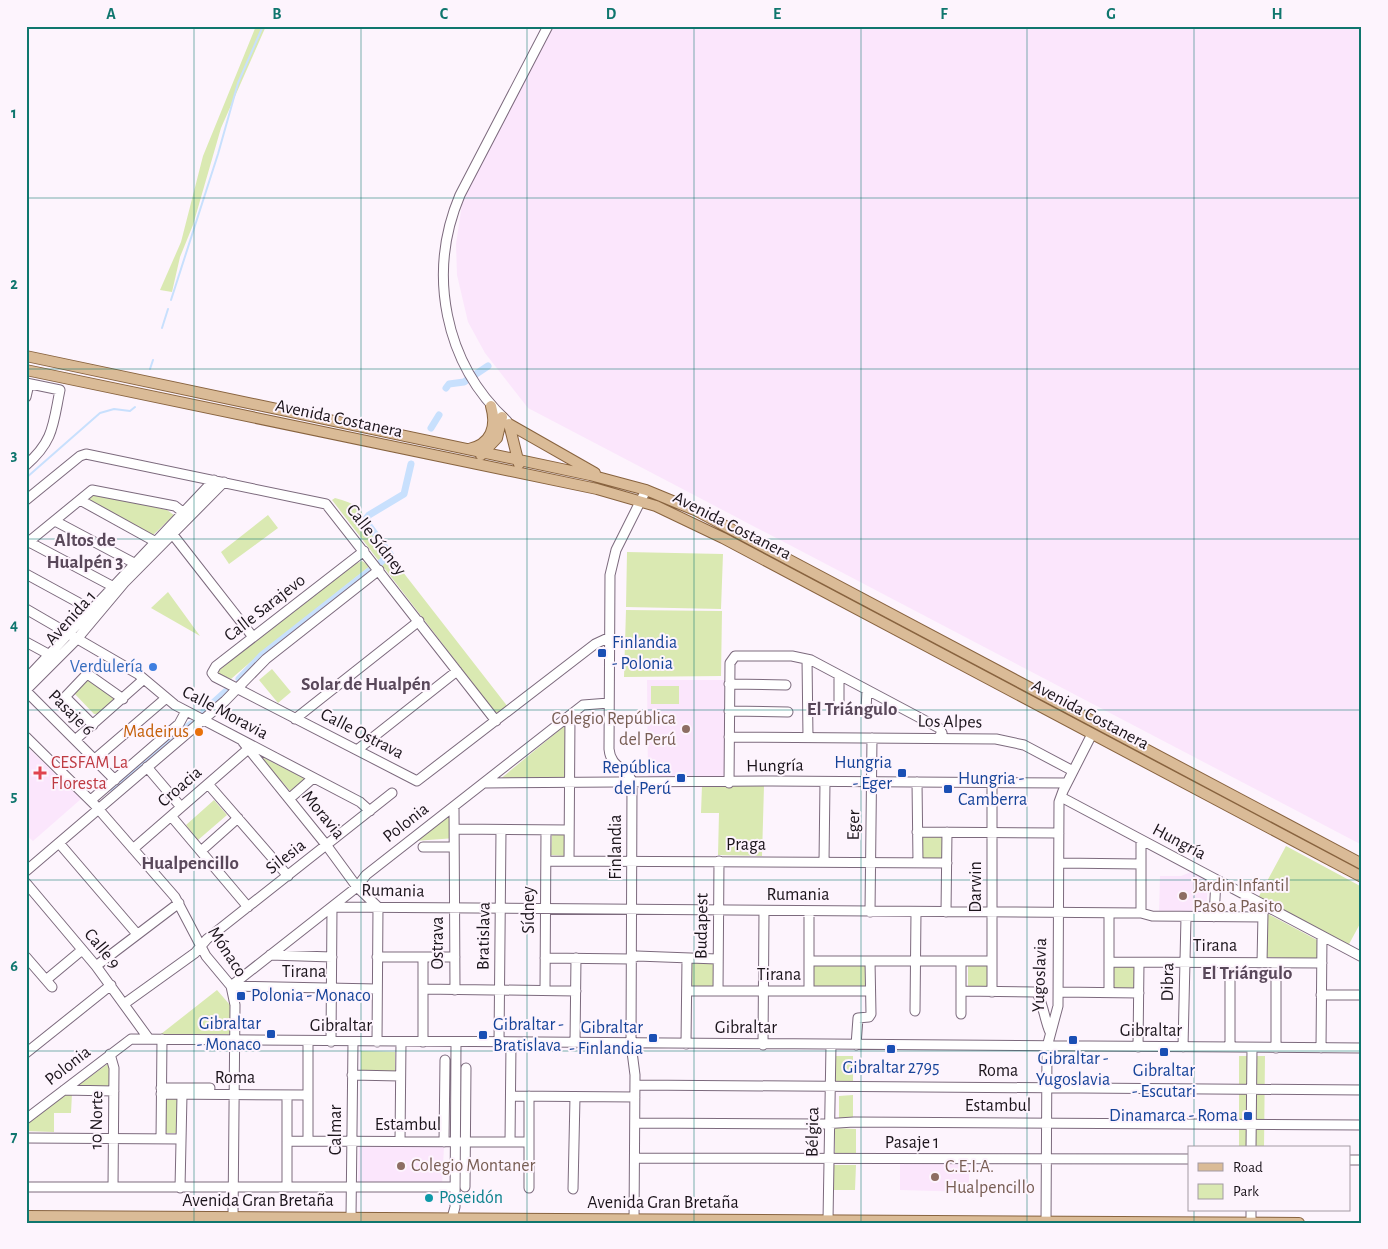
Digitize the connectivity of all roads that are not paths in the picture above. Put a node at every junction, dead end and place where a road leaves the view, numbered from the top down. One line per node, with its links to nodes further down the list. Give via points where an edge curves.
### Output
1 (548, 26): 6 (street, via 466,182 453,214 446,245 443,283 452,335 466,370)
2 (26, 356): 9 (main road, Avenida Costanera)
3 (26, 370): 12 (main road, Avenida Costanera)
4 (28, 383): 5 (street); 13 (street, via 60,390 48,441)
5 (26, 398)
6 (491, 406): 7 (street); 9 (main road, via 494,424 490,436)
7 (506, 421): 8 (main road); 10 (main road); 11 (main road)
8 (535, 441): 11 (main road, via 524,441); 15 (main road)
9 (468, 450): 10 (main road, Avenida Costanera)
10 (484, 453): 11 (main road, Avenida Costanera); 12 (main road)
11 (515, 455): 14 (main road, via 521,468); 15 (main road, Avenida Costanera)
12 (463, 461): 14 (main road, Avenida Costanera)
13 (26, 465)
14 (530, 475): 21 (main road, Avenida Costanera)
15 (606, 479): 18 (main road, Avenida Costanera)
16 (214, 480): 17 (street, Calle Sídney); 19 (street, Calle Sídney, via 84,454); 22 (street, Avenida 1)
17 (224, 482): 24 (street, Avenida 1); 27 (street, Calle Sídney, via 326,504)
18 (646, 490): 21 (street); 123 (main road, Avenida Costanera, via 697,511)
19 (26, 500)
20 (80, 500): 22 (street, via 95,490 175,506); 23 (street); 25 (street)
21 (642, 501): 37 (street, via 612,563); 63 (main road, Avenida Costanera, via 723,538)
22 (184, 513): 24 (street, Avenida 1)
23 (55, 521): 26 (street); 28 (street)
24 (170, 532): 25 (street, Avenida 1); 35 (street, Avenida 1); 36 (street)
25 (156, 542): 28 (street, Avenida 1)
26 (28, 543): 31 (street)
27 (364, 551): 29 (street, Calle Sídney); 36 (street, Calle Sarajevo)
28 (134, 563): 31 (street, Avenida 1)
29 (379, 570): 34 (street, Calle Sídney); 47 (street, via 266,659)
30 (26, 574): 33 (street)
31 (112, 586): 33 (street, Avenida 1)
32 (26, 609): 35 (street)
33 (92, 610): 35 (street, Avenida 1)
34 (419, 621): 41 (street, Calle Sídney); 59 (street)
35 (74, 637): 39 (street, Avenida 1); 44 (street, Calle Moravia); 48 (street, Avenida 1)
36 (253, 637): 47 (street, Calle Sarajevo, via 212,671 214,676)
37 (610, 637): 52 (street); 61 (street, via 595,644)
38 (26, 642): 39 (street)
39 (50, 655): 43 (street, Avenida 1)
40 (807, 659): 42 (street); 45 (street, via 737,655 730,663); 66 (street)
41 (457, 671): 61 (street, Calle Sídney); 72 (street)
42 (839, 675): 49 (street); 53 (street)
43 (27, 677)
44 (144, 679): 50 (street); 51 (street, Calle Moravia)
45 (730, 684): 46 (street); 56 (street)
46 (786, 685)
47 (238, 689): 59 (street, Calle Ostrava); 60 (street)
48 (26, 690): 69 (street, Pasaje 6)
49 (867, 690): 54 (street); 68 (street, via 939,728 942,733)
50 (123, 699): 62 (street); 62 (street, via 89,675 84,676 65,697)
51 (165, 699): 55 (street, Calle Moravia); 73 (street)
52 (609, 703): 58 (street, Polonia, via 587,703); 83 (street, via 610,757 616,766 629,774)
53 (839, 705)
54 (866, 710)
55 (186, 711): 60 (street, Calle Moravia); 77 (street, via 182,722)
56 (729, 711): 57 (street); 65 (street)
57 (788, 712)
58 (570, 716): 81 (street, Polonia); 82 (street)
59 (295, 718): 72 (street, Calle Ostrava)
60 (202, 720): 70 (street, Calle Moravia); 74 (street)
61 (496, 721): 72 (street, Calle Ostrava, via 418,781)
62 (93, 725): 69 (street)
63 (1092, 734): 75 (street, Yugoslavia); 126 (main road, Avenida Costanera)
64 (26, 737): 91 (street, Mónaco)
65 (729, 737): 66 (street, Los Alpes); 84 (street)
66 (808, 738): 67 (street, Los Alpes)
67 (872, 738): 68 (street, Los Alpes); 79 (street, Eger)
68 (938, 738): 75 (street, Los Alpes, via 1012,741)
69 (75, 740): 73 (street, Pasaje 6)
70 (243, 741): 71 (street, Moravia); 76 (street, Calle Moravia)
71 (248, 750): 87 (street, Croacia); 90 (street, Moravia)
72 (357, 750)
73 (95, 759): 77 (street, Pasaje 6)
74 (147, 768): 92 (street); 94 (street)
75 (1073, 771): 86 (street, Yugoslavia)
76 (313, 778): 90 (street); 95 (street, Calle Moravia, via 360,802)
77 (115, 780): 91 (street)
78 (825, 782): 79 (street, Hungría); 84 (street, Hungría); 117 (street)
79 (871, 782): 80 (street, Hungría); 118 (street, Eger)
80 (917, 782): 85 (street, Hungría); 102 (street)
81 (484, 783): 82 (street, Hungría); 93 (street, Polonia)
82 (570, 783): 83 (street, Hungría); 101 (street)
83 (632, 783): 84 (street, Hungría); 113 (street, Finlandia)
84 (729, 783)
85 (992, 783): 86 (street, Hungría); 104 (street, Darwin)
86 (1066, 783): 89 (street, Yugoslavia)
87 (208, 784): 92 (street, Croacia); 97 (street)
88 (392, 793): 95 (street, Silesia)
89 (1061, 797): 105 (street, Yugoslavia); 106 (street, Hungría)
90 (289, 798): 108 (street, Moravia)
91 (91, 800): 94 (street, Mónaco)
92 (181, 807): 96 (street, Croacia)
93 (454, 807): 98 (street, Ostrava); 129 (street, Polonia, via 366,875)
94 (99, 809): 107 (street); 111 (street, Mónaco)
95 (370, 811): 108 (street, Silesia)
96 (170, 816): 111 (street, Croacia); 112 (street)
97 (238, 818): 112 (street); 125 (street)
98 (455, 830): 99 (street); 110 (street, Ostrava)
99 (501, 830): 100 (street); 136 (street, Bratislava)
100 (546, 830): 101 (street); 114 (street, Sídney)
101 (570, 830): 115 (street)
102 (917, 832): 103 (street); 119 (street)
103 (947, 832): 104 (street); 120 (street)
104 (992, 832): 105 (street); 145 (street, Darwin)
105 (1059, 833): 121 (street, Yugoslavia)
106 (1141, 840): 122 (street); 127 (street, Hungría)
107 (59, 843): 124 (street); 152 (street)
108 (327, 846): 125 (street, Silesia); 129 (street, Moravia)
109 (423, 847): 110 (street)
110 (454, 847): 135 (street, Ostrava)
111 (133, 849): 130 (street, Mónaco)
112 (201, 852): 132 (street)
113 (632, 860): 115 (street, Praga); 116 (street, Praga); 138 (street, Finlandia)
114 (546, 861): 115 (street, Praga); 137 (street, Sídney)
115 (569, 861)
116 (718, 861): 117 (street, Praga); 139 (street, Budapest)
117 (824, 862): 118 (street, Praga)
118 (870, 862): 119 (street, Praga); 142 (street, Eger)
119 (918, 862): 120 (street, Praga)
120 (947, 863): 144 (street)
121 (1059, 863): 122 (street); 147 (street, Yugoslavia)
122 (1141, 864): 148 (street)
123 (1362, 864)
124 (26, 871)
125 (288, 876): 132 (street, Silesia)
126 (1362, 877)
127 (1216, 880): 131 (street, Hungría); 150 (street)
128 (26, 883): 155 (street, Calle 9)
129 (357, 887): 133 (street, Polonia); 134 (street, Moravia)
130 (179, 903): 152 (street); 154 (street, Mónaco)
131 (1263, 905): 151 (street); 153 (street, Hungría)
132 (248, 907): 154 (street, Silesia)
133 (332, 907): 134 (street, Rumania); 156 (street, Polonia); 158 (street)
134 (378, 907): 135 (street, Rumania); 159 (street)
135 (455, 908): 136 (street, Rumania); 161 (street, Ostrava)
136 (500, 909): 137 (street, Rumania); 189 (street, Bratislava)
137 (546, 909): 138 (street, Rumania); 163 (street, Sídney)
138 (632, 910): 139 (street, Rumania); 165 (street, Finlandia)
139 (718, 910): 140 (street, Rumania); 167 (street, Budapest)
140 (764, 911): 141 (street, Rumania); 194 (street)
141 (809, 911): 142 (street, Rumania); 168 (street)
142 (870, 912): 143 (street, Rumania)
143 (916, 912): 144 (street, Rumania); 170 (street)
144 (946, 912): 145 (street, Rumania)
145 (992, 912): 147 (street, Rumania); 172 (street, Darwin)
146 (1109, 912): 147 (street, Rumania); 148 (street, Rumania); 173 (street)
147 (1058, 913): 199 (street, Yugoslavia)
148 (1141, 913): 149 (street, Rumania)
149 (1186, 917): 150 (street, Rumania); 175 (street, Dibra)
150 (1214, 917): 151 (street, Rumania)
151 (1263, 917): 177 (street)
152 (137, 934): 180 (street)
153 (1322, 936): 162 (street, Hungría); 179 (street)
154 (200, 946): 183 (street, Mónaco); 204 (street, Silesia, via 195,953)
155 (82, 950): 180 (street, Calle 9); 181 (street)
156 (270, 955): 158 (street); 183 (street, Polonia)
157 (26, 957): 181 (street)
158 (332, 957): 185 (street)
159 (378, 957): 160 (street); 186 (street)
160 (423, 957): 161 (street); 187 (street, Ostrava)
161 (454, 957): 188 (street, Ostrava)
162 (1362, 957)
163 (545, 958): 164 (street); 190 (street, Sídney)
164 (576, 958): 165 (street); 191 (street)
165 (631, 959): 166 (street, via 637,956); 222 (street, Finlandia)
166 (688, 959): 167 (street); 192 (street, Budapest)
167 (717, 959): 193 (street, Budapest)
168 (809, 960): 169 (street, Tirana); 195 (street)
169 (870, 961): 170 (street, Tirana); 196 (street)
170 (916, 961): 171 (street, Tirana); 205 (street)
171 (961, 961): 172 (street, Tirana); 197 (street)
172 (992, 961): 198 (street, Darwin)
173 (1109, 962): 174 (street, Tirana); 200 (street)
174 (1139, 962): 175 (street, Tirana); 201 (street)
175 (1185, 963): 176 (street, Tirana); 229 (street, Dibra)
176 (1230, 963): 177 (street, Tirana); 230 (street)
177 (1262, 963): 178 (street, Tirana)
178 (1276, 963): 179 (street, Tirana); 232 (street)
179 (1322, 963): 202 (street)
180 (96, 966): 182 (street, Calle 9)
181 (46, 980): 184 (street)
182 (111, 985): 204 (street, Calle 9); 235 (street)
183 (231, 986): 185 (street, Tirana); 211 (street, Mónaco, via 235,1000)
184 (52, 987)
185 (332, 988): 186 (street, Tirana); 213 (street)
186 (377, 989): 215 (street)
187 (423, 989): 188 (street); 217 (street, Ostrava)
188 (454, 990): 189 (street)
189 (499, 990): 190 (street); 219 (street, Bratislava)
190 (545, 990): 191 (street)
191 (576, 991): 221 (street)
192 (687, 991): 193 (street, Tirana); 223 (street, Budapest)
193 (718, 991): 194 (street, Tirana)
194 (763, 991): 195 (street, Tirana); 224 (street)
195 (809, 991): 196 (street, Tirana)
196 (870, 991): 226 (street, via 871,1014 858,1018)
197 (961, 992): 198 (street); 206 (street)
198 (992, 992): 207 (street, via 1034,992 1040,996)
199 (1058, 992): 200 (street); 207 (street, Yugoslavia, via 1057,1012)
200 (1109, 992): 201 (street)
201 (1139, 993): 228 (street)
202 (1322, 995): 203 (street); 233 (street)
203 (1362, 995)
204 (124, 1004): 209 (street, Calle 9)
205 (915, 1011)
206 (961, 1014)
207 (1050, 1032): 227 (street, Yugoslavia)
208 (130, 1039): 209 (street, Gibraltar); 236 (street, Polonia)
209 (149, 1039): 210 (street, Gibraltar)
210 (162, 1039): 211 (street, Gibraltar); 248 (street)
211 (235, 1041): 212 (street, Gibraltar); 250 (street, Mónaco)
212 (308, 1042): 213 (street, Gibraltar); 251 (street)
213 (331, 1042): 214 (street, Gibraltar)
214 (353, 1042): 215 (street, Gibraltar); 239 (street, Calmar)
215 (377, 1042): 216 (street, Gibraltar)
216 (400, 1042): 217 (street, Gibraltar); 240 (street)
217 (423, 1042): 218 (street, Gibraltar)
218 (456, 1043): 219 (street, Gibraltar); 258 (street)
219 (499, 1043): 220 (street, Gibraltar)
220 (511, 1043): 221 (street, Gibraltar); 253 (street)
221 (575, 1043): 222 (street, Gibraltar)
222 (631, 1044): 223 (street, Gibraltar); 241 (street, Finlandia)
223 (686, 1044): 224 (street, Gibraltar)
224 (763, 1044): 225 (street, Gibraltar)
225 (830, 1045): 226 (street, Gibraltar); 242 (street, Bélgica)
226 (856, 1045): 227 (street, Gibraltar)
227 (1047, 1046): 228 (street, Gibraltar); 243 (street, Yugoslavia)
228 (1138, 1047): 229 (street, Gibraltar)
229 (1184, 1047): 230 (street, Gibraltar)
230 (1230, 1048): 231 (street, Gibraltar)
231 (1252, 1048): 232 (street, Gibraltar); 245 (street)
232 (1276, 1048): 233 (street, Gibraltar)
233 (1321, 1048): 234 (street, Gibraltar)
234 (1362, 1048)
235 (26, 1053)
236 (110, 1054): 244 (street, Polonia); 247 (street, 10 Norte)
237 (445, 1060): 257 (street)
238 (466, 1068): 259 (street)
239 (352, 1075): 240 (street); 272 (street, Calmar)
240 (400, 1076): 273 (street)
241 (635, 1085): 242 (street, Roma); 256 (street, Finlandia)
242 (830, 1086): 243 (street, Roma); 263 (street, Bélgica)
243 (1046, 1088): 245 (street, Roma); 261 (street, Yugoslavia)
244 (64, 1090): 247 (street); 260 (street, Polonia)
245 (1252, 1090): 246 (street, Roma); 264 (street)
246 (1362, 1090)
247 (114, 1091): 267 (street, 10 Norte)
248 (161, 1091): 249 (street, Roma); 268 (street)
249 (179, 1092): 250 (street, Roma); 269 (street)
250 (235, 1092): 251 (street, Roma); 252 (street, Roma); 289 (street, Mónaco)
251 (308, 1092): 252 (street, Roma); 271 (street)
252 (287, 1095): 270 (street)
253 (511, 1096): 254 (street); 277 (street)
254 (529, 1096): 255 (street); 278 (street)
255 (575, 1097): 256 (street); 295 (street)
256 (635, 1097): 262 (street, Finlandia)
257 (444, 1100): 258 (street); 274 (street)
258 (456, 1100): 259 (street); 275 (street)
259 (466, 1100): 276 (street)
260 (26, 1119)
261 (1046, 1122): 263 (street, Estambul); 264 (street, Estambul); 283 (street, Yugoslavia)
262 (635, 1123): 263 (street, Estambul); 280 (street, Finlandia)
263 (830, 1123): 282 (street, Bélgica)
264 (1252, 1124): 265 (street, Estambul); 279 (street)
265 (1362, 1125)
266 (26, 1138): 267 (street)
267 (113, 1138): 268 (street); 288 (street, 10 Norte)
268 (161, 1139): 269 (street)
269 (181, 1139): 293 (street)
270 (287, 1141): 271 (street, Estambul); 287 (street)
271 (308, 1141): 272 (street, Estambul)
272 (352, 1141): 273 (street, Estambul); 290 (street, Calmar)
273 (400, 1141): 274 (street, Estambul)
274 (444, 1142): 275 (street, Estambul)
275 (455, 1142): 276 (street, Estambul); 284 (street)
276 (465, 1142): 277 (street, Estambul); 285 (street)
277 (510, 1142): 278 (street, Estambul)
278 (529, 1142): 294 (street)
279 (1252, 1146)
280 (634, 1158): 282 (street, Pasaje 1); 305 (street, Finlandia)
281 (1188, 1158): 283 (street, Pasaje 1)
282 (829, 1159): 283 (street, Pasaje 1); 304 (street, Bélgica)
283 (1046, 1159): 309 (street, Yugoslavia)
284 (455, 1174): 285 (street); 291 (street)
285 (465, 1174): 292 (street)
286 (26, 1186): 288 (street)
287 (287, 1186): 289 (street); 290 (street)
288 (113, 1187): 293 (street)
289 (234, 1187): 293 (street); 297 (street, Mónaco)
290 (351, 1187): 291 (street); 300 (street, Calmar)
291 (455, 1187): 303 (street)
292 (465, 1187)
293 (180, 1188)
294 (529, 1188)
295 (573, 1189)
296 (26, 1216): 298 (main road, Avenida Gran Bretaña)
297 (233, 1217): 299 (main road, Avenida Gran Bretaña); 301 (main road, Avenida Gran Bretaña)
298 (69, 1219): 299 (main road, Avenida Gran Bretaña)
299 (90, 1219)
300 (355, 1219): 301 (main road, Avenida Gran Bretaña); 302 (main road, Avenida Gran Bretaña)
301 (271, 1220)
302 (397, 1220): 303 (main road, Avenida Gran Bretaña)
303 (452, 1220): 305 (main road, Avenida Gran Bretaña)
304 (828, 1220): 306 (main road, Avenida Gran Bretaña); 307 (main road, Avenida Gran Bretaña)
305 (634, 1221): 306 (main road, Avenida Gran Bretaña)
306 (704, 1221)
307 (840, 1221): 308 (main road, Avenida Gran Bretaña)
308 (909, 1222): 309 (main road, Avenida Gran Bretaña)
309 (1046, 1222): 310 (main road, Avenida Gran Bretaña)
310 (1116, 1222): 311 (main road, Avenida Gran Bretaña)
311 (1251, 1223): 312 (main road, Avenida Gran Bretaña)
312 (1299, 1223)

